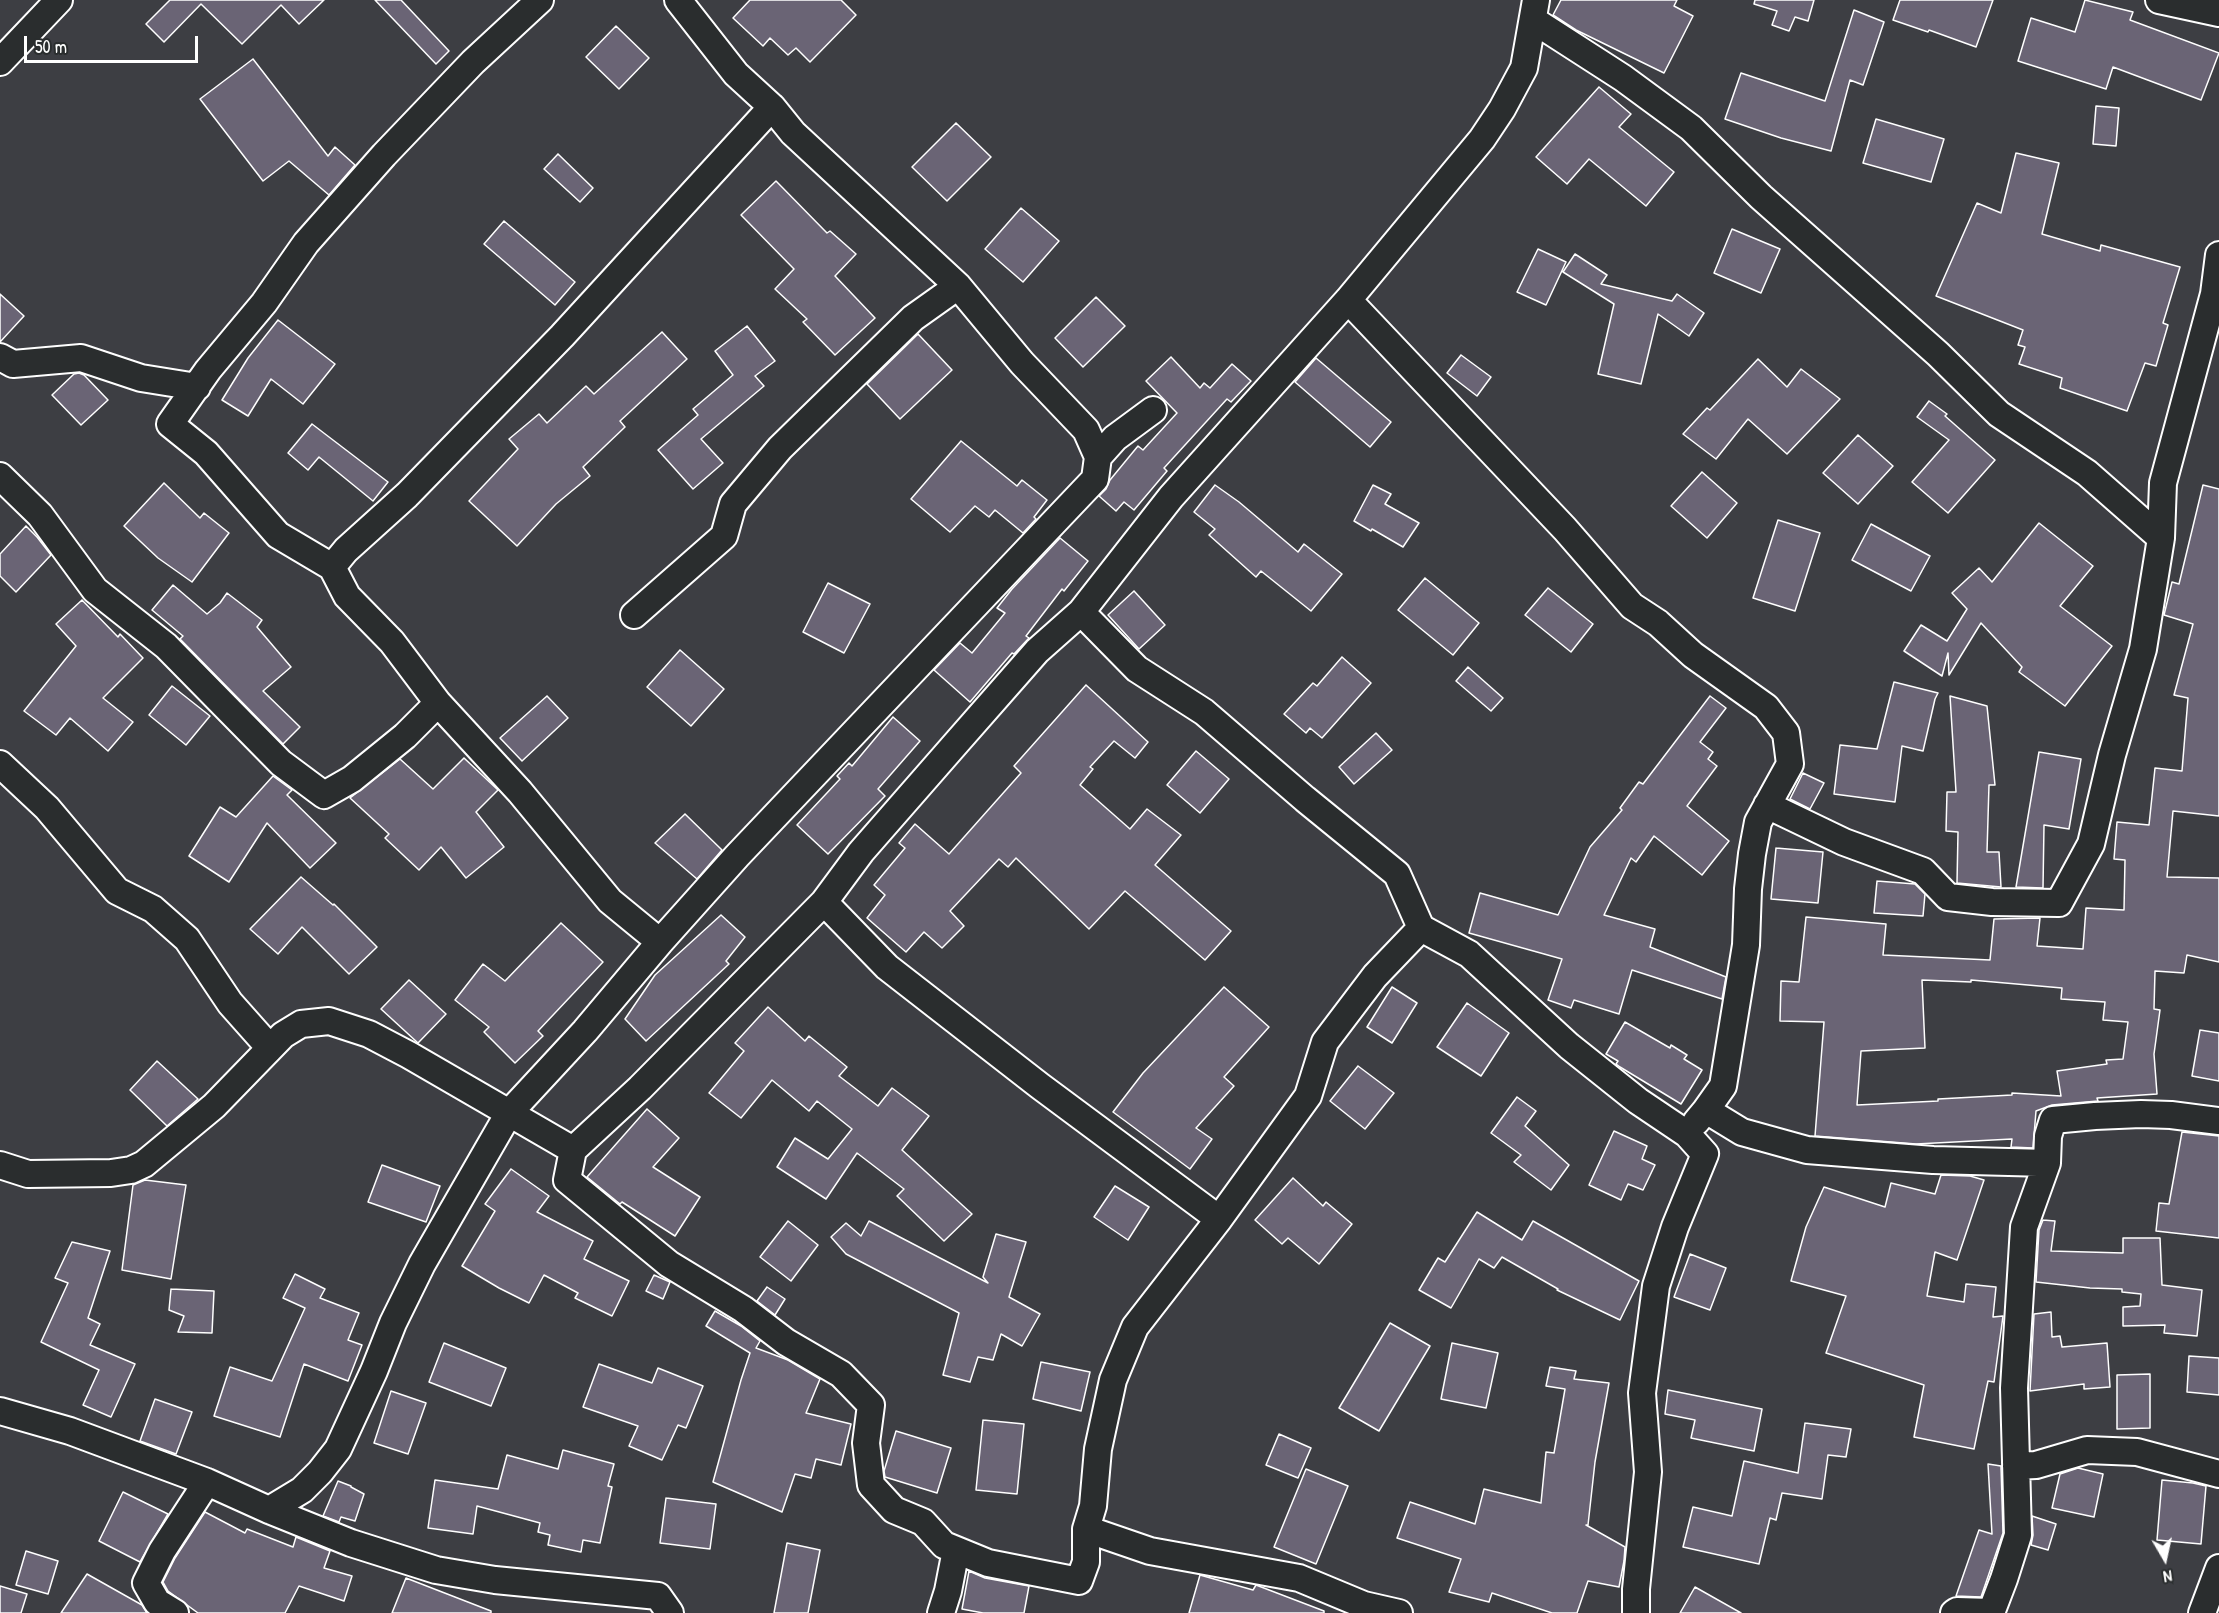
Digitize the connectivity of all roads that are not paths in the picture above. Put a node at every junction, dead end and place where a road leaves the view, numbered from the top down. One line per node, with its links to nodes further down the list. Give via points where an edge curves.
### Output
1 (59, 0): 7 (street)
2 (540, 0): 14 (street, via 473,62 306,243)
3 (678, 0): 8 (street, via 736,74)
4 (2158, 0): 6 (street)
5 (1534, 10): 12 (street, via 1524,68 1482,139); 18 (street, via 1691,128 1999,414 2087,473)
6 (2219, 13)
7 (0, 62)
8 (772, 108): 10 (street, via 793,133); 19 (street, via 562,336)
9 (2219, 255): 11 (street)
10 (958, 286): 16 (street, via 1022,363 1086,430); 21 (street, via 913,318 780,448 733,504 724,536)
11 (2217, 296): 18 (street, via 2163,483)
12 (1348, 300): 20 (street, via 1171,497); 24 (street, via 1565,529 1632,606 1766,707 1786,734 1790,764)
13 (0, 357): 14 (street, via 13,364 81,358 141,378)
14 (197, 387): 19 (street, via 170,424 206,453 278,535)
15 (1154, 410): 16 (street, via 1114,438)
16 (1098, 457): 27 (street, via 1095,479)
17 (0, 476): 22 (street, via 40,515 95,590 166,646 281,763 324,795 405,736)
18 (2162, 538): 24 (street, via 2143,649 2091,844 2059,903 1948,897 1923,871 1844,842)
19 (332, 567): 22 (street, via 347,596 392,642)
20 (1082, 612): 25 (street, via 1037,651 861,852); 26 (street, via 1137,669 1204,712 1396,873)
21 (634, 615)
22 (438, 703): 27 (street, via 520,792 610,901)
23 (0, 764): 28 (street, via 47,808 117,891 153,909 187,939 230,1003)
24 (1767, 806): 29 (street, via 1758,822 1752,854 1746,945 1723,1086)
25 (824, 902): 34 (street); 38 (street, via 887,967)
26 (1421, 928): 33 (street, via 1469,954 1569,1046); 38 (street, via 1375,976 1325,1042 1308,1096)
27 (660, 942): 30 (street)
28 (270, 1048): 30 (street, via 301,1024 329,1021 369,1034); 37 (street, via 214,1106 144,1164 131,1170 28,1174)
29 (1706, 1110): 32 (street); 33 (street)
30 (509, 1113): 34 (street); 43 (street, via 422,1264 338,1449 302,1490)
31 (2219, 1121): 36 (street, via 2141,1114 2053,1120)
32 (1742, 1132): 35 (street); 36 (street, via 1816,1151)
33 (1687, 1134): 35 (street)
34 (573, 1150): 45 (street, via 567,1180 669,1264 841,1374 871,1405 867,1443 871,1485 894,1510 923,1522 944,1545)
35 (1705, 1154): 52 (street, via 1656,1286 1642,1393 1648,1472)
36 (2047, 1163): 40 (street, via 2024,1227 2014,1388)
37 (0, 1165)
38 (1219, 1219): 44 (street, via 1135,1327 1113,1380 1098,1449 1094,1506)
39 (0, 1412): 42 (street, via 70,1431)
40 (2016, 1467): 41 (street, via 2087,1450 2137,1452); 48 (street, via 2018,1535)
41 (2219, 1474)
42 (207, 1482): 43 (street); 47 (street, via 146,1582 157,1602)
43 (269, 1510): 49 (street, via 351,1543 436,1570 495,1580 658,1596)
44 (1086, 1529): 45 (street, via 1086,1562 1079,1581 988,1563); 51 (street, via 1150,1551 1299,1578 1364,1605)
45 (956, 1550): 50 (street)
46 (2219, 1568): 54 (street)
47 (172, 1612)
48 (1991, 1612): 53 (street)
49 (670, 1613)
50 (941, 1613)
51 (1399, 1613)
52 (1636, 1613)
53 (1954, 1613)
54 (2202, 1613)

